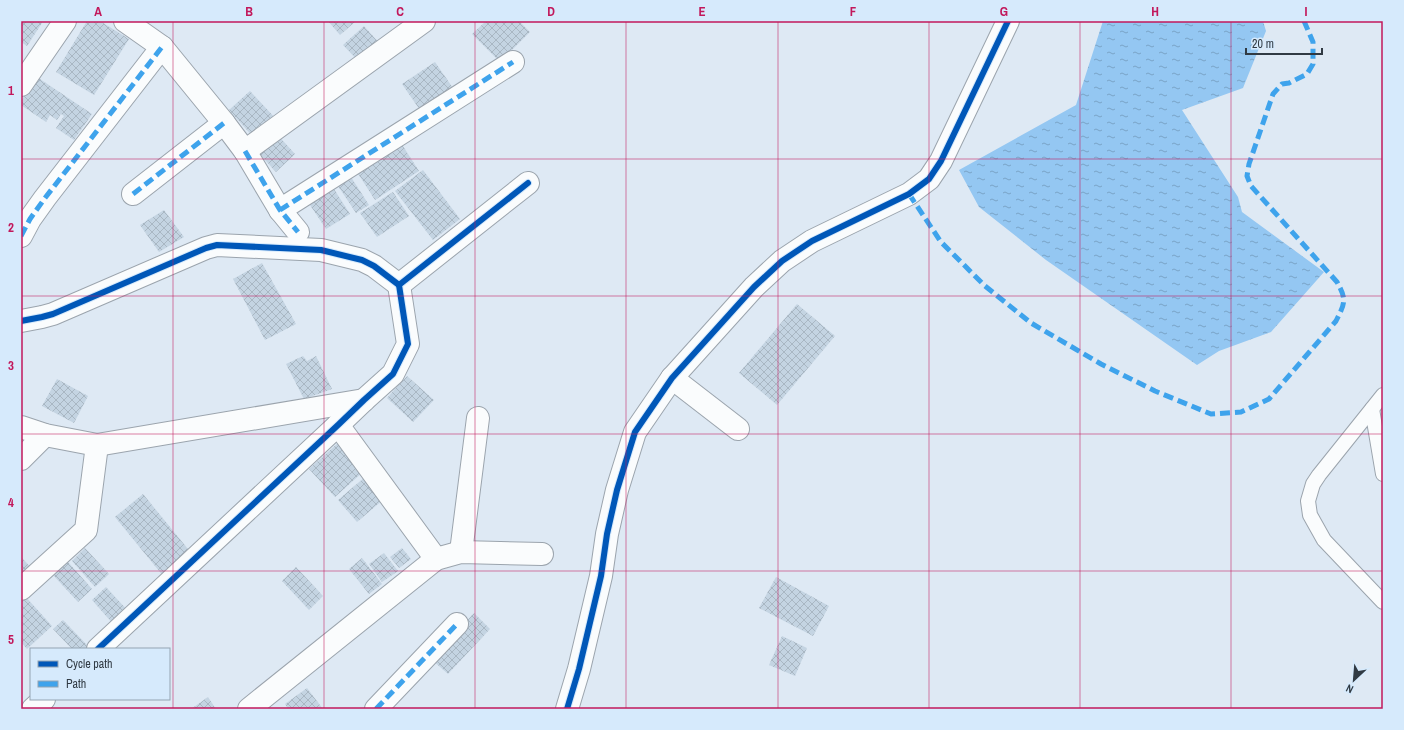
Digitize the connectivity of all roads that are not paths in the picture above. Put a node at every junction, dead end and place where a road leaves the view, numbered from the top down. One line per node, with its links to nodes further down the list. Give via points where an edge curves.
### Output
1 (66, 21): 7 (street)
2 (125, 21): 5 (street)
3 (424, 21): 9 (street)
4 (1008, 21): 17 (street, via 941,161 929,179 909,194 812,241 782,262 754,287)
5 (162, 47): 8 (street); 14 (street, via 45,198)
6 (513, 62): 12 (street)
7 (21, 85)
8 (224, 123): 9 (street); 11 (street)
9 (245, 151): 12 (street)
10 (528, 184): 15 (street)
11 (133, 194)
12 (280, 210): 13 (street)
13 (298, 232)
14 (21, 236)
15 (399, 286): 16 (street, via 362,260 321,250 217,245 54,314); 19 (street, via 408,344 393,374)
16 (21, 321)
17 (672, 378): 24 (street); 40 (street, via 635,432 617,490 601,576)
18 (1383, 395): 20 (lane)
19 (364, 400): 22 (street); 26 (street)
20 (1372, 409): 28 (lane); 33 (lane, via 1319,475 1313,484 1308,501 1310,515 1324,540)
21 (478, 418): 29 (street)
22 (338, 425): 31 (street); 35 (street)
23 (21, 427): 25 (street)
24 (738, 429)
25 (46, 435): 26 (street); 27 (street)
26 (98, 445): 32 (street, via 86,530)
27 (21, 459)
28 (1383, 474)
29 (461, 552): 30 (street); 31 (street)
30 (542, 554)
31 (436, 559): 38 (street)
32 (21, 589)
33 (1383, 602)
34 (457, 624): 39 (street)
35 (99, 648)
36 (43, 700): 37 (street)
37 (33, 709)
38 (249, 709)
39 (376, 709)
40 (567, 709)

